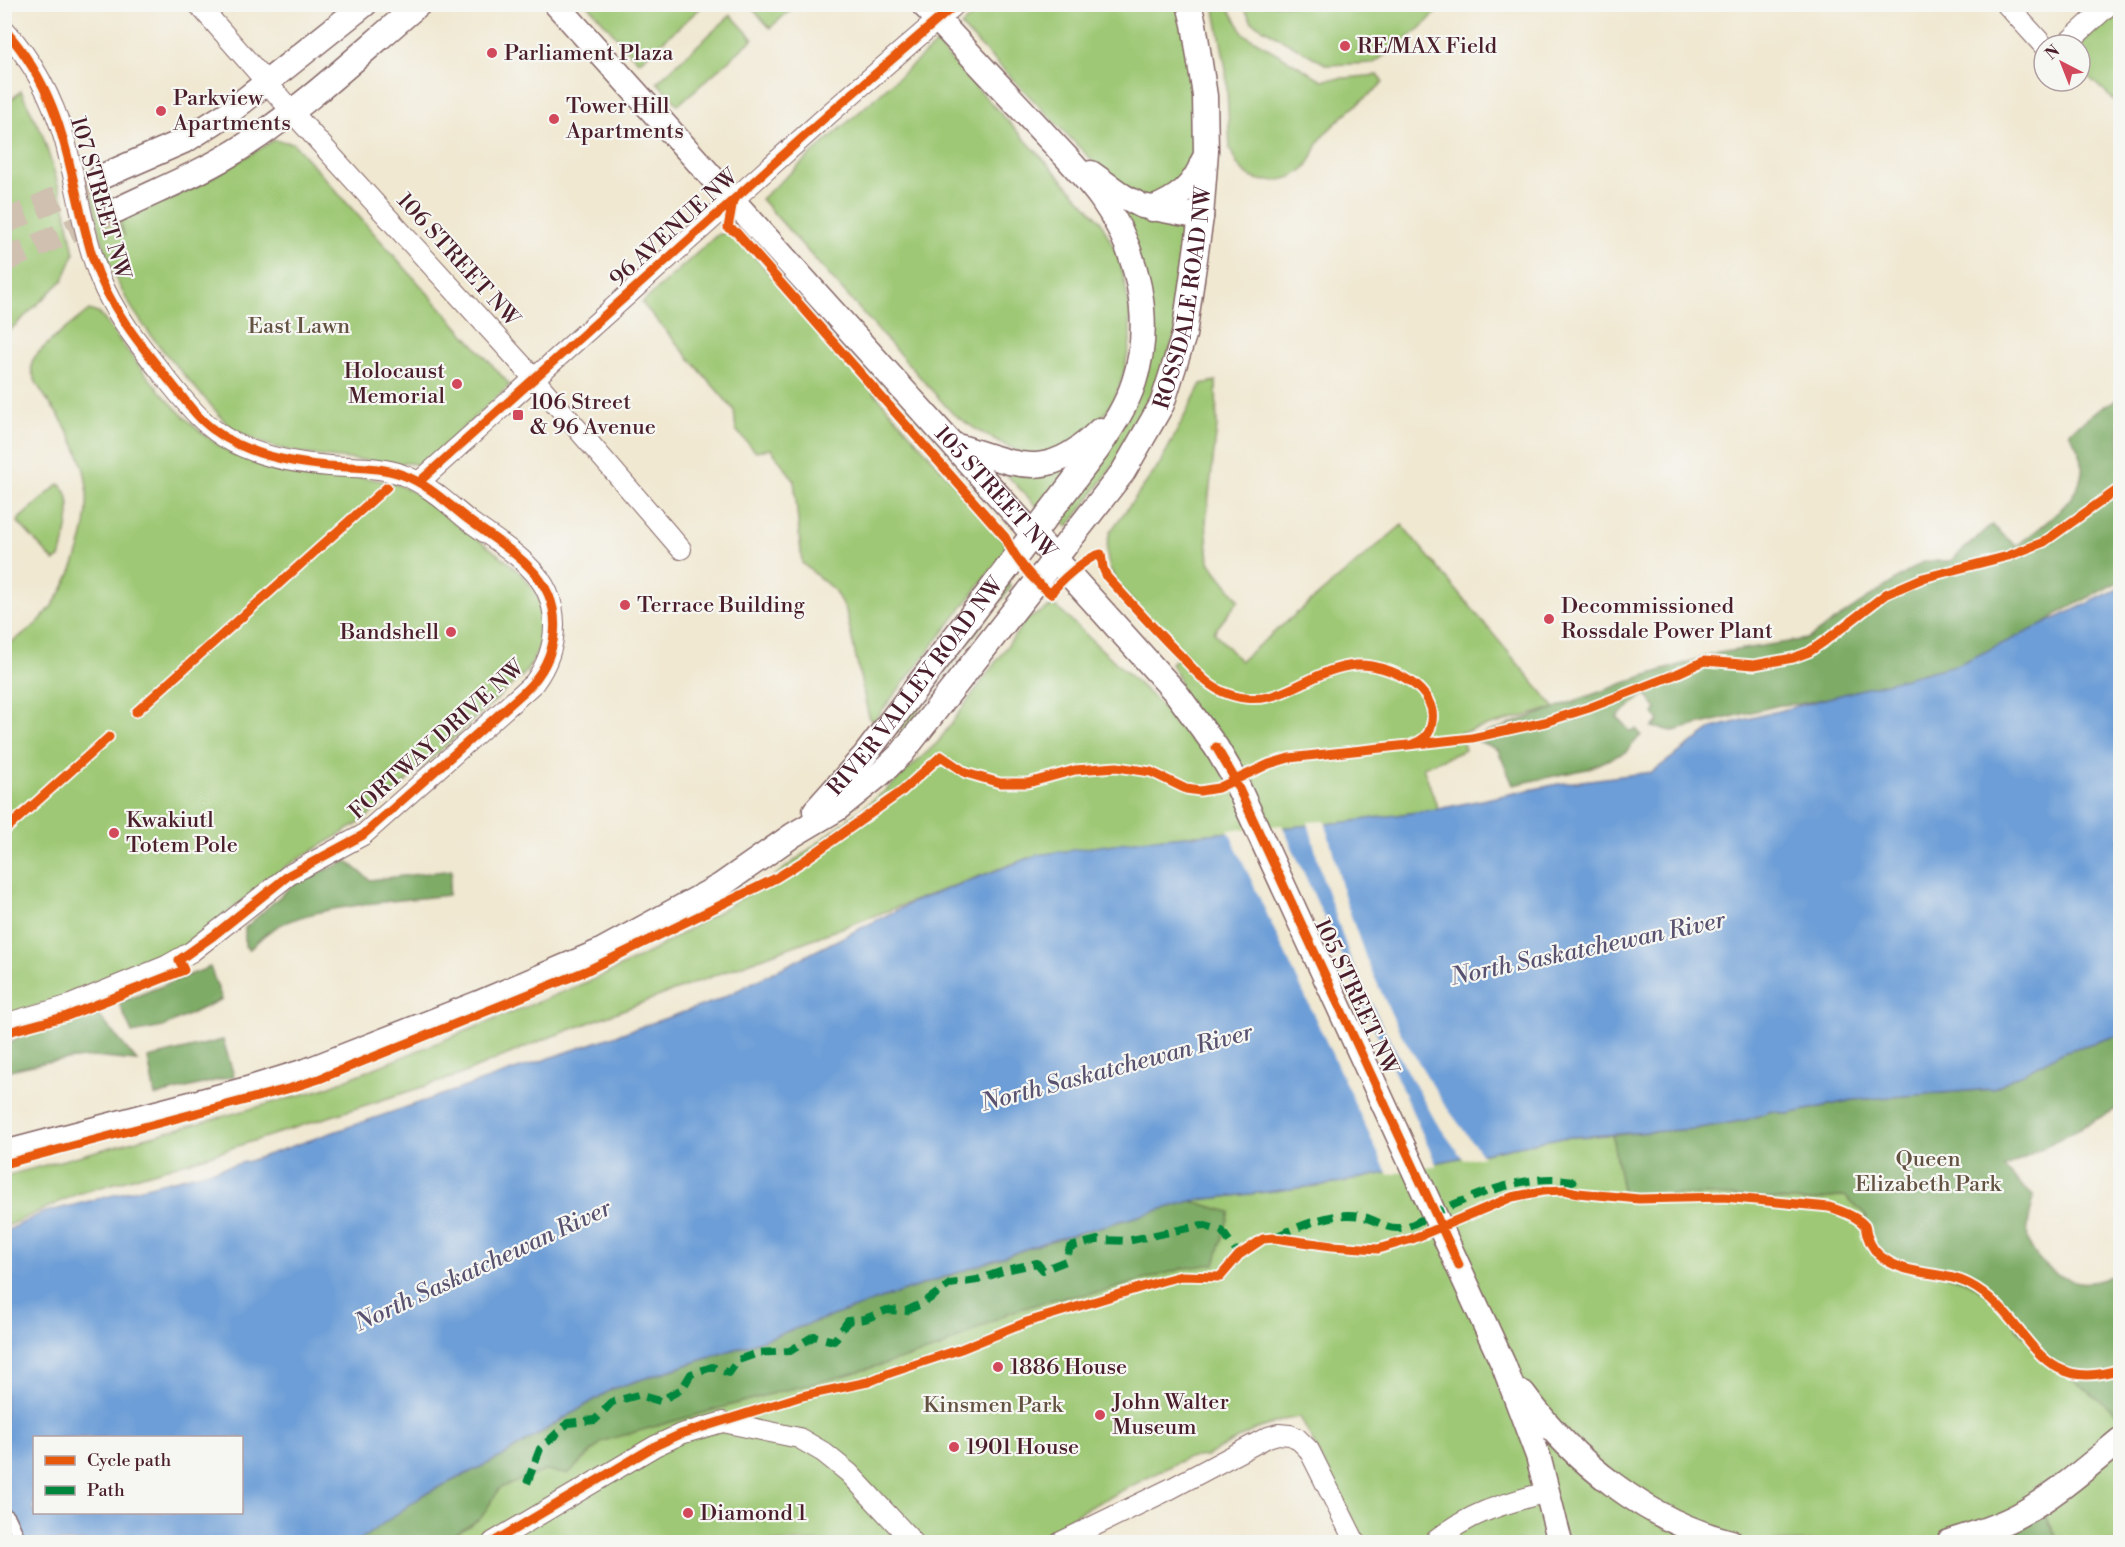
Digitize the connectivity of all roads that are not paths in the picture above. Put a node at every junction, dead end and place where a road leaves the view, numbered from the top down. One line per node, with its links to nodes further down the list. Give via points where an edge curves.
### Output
1 (198, 4): 13 (street, 106 STREET NW)
2 (365, 4): 13 (main road)
3 (419, 4): 14 (main road)
4 (556, 4): 18 (main road, 105 STREET NW)
5 (956, 4): 9 (street, 96 AVENUE NW)
6 (1189, 4): 15 (main road, ROSSDALE ROAD NW, via 1205,96)
7 (2006, 4): 11 (street)
8 (2110, 4): 12 (street)
9 (930, 12): 16 (main road, ROSSDALE ROAD NW); 18 (street, 96 AVENUE NW)
10 (4, 29): 25 (street, 107 STREET NW, via 34,67 51,101 88,243 104,287 158,368 199,417 225,438 255,452 326,466 383,469)
11 (2032, 33)
12 (2078, 33)
13 (267, 84): 14 (street, 106 STREET NW); 17 (main road, via 186,140)
14 (291, 111): 20 (main road, via 206,169); 22 (street, 106 STREET NW)
15 (1206, 151): 19 (main road, via 1200,170 1187,189); 21 (main road, ROSSDALE ROAD NW)
16 (1068, 159): 19 (main road, via 1123,196); 23 (main road, ROSSDALE ROAD NW, via 1108,209 1125,242 1137,280 1143,337 1134,382)
17 (101, 177)
18 (733, 200): 22 (street, 96 AVENUE NW); 24 (main road, 105 STREET NW)
19 (1152, 209): 21 (main road)
20 (117, 210)
21 (1201, 218): 28 (main road, ROSSDALE ROAD NW, via 1184,335 1162,404 1123,472)
22 (534, 380): 25 (street, 96 AVENUE NW); 27 (street, 106 STREET NW)
23 (1123, 408): 24 (main road, via 1079,449 1063,459 1043,464 1009,463); 26 (main road, ROSSDALE ROAD NW, via 1097,450)
24 (952, 445): 26 (main road, 105 STREET NW)
25 (419, 482): 30 (street, FORTWAY DRIVE NW, via 520,559 545,587 553,612 554,637 547,661 534,683 363,835 289,875 191,952 68,1006)
26 (1033, 534): 28 (main road, 105 STREET NW); 29 (main road, RIVER VALLEY ROAD NW, via 865,755)
27 (681, 549)
28 (1055, 559): 29 (main road, RIVER VALLEY ROAD NW, via 902,753 837,809); 32 (main road, 105 STREET NW, via 1177,694 1232,774)
29 (794, 835): 31 (main road, RIVER VALLEY ROAD NW, via 720,886 609,946 479,1003 306,1071)
30 (4, 1024)
31 (4, 1153)
32 (1504, 1366): 34 (main road, via 1531,1435); 43 (main road, via 1551,1428 1609,1480 1682,1526)
33 (2121, 1440): 44 (main road, via 2027,1510)
34 (1547, 1492): 41 (street, via 1468,1518); 42 (main road)
35 (4, 1521): 36 (main road)
36 (14, 1542)
37 (493, 1542): 38 (street, via 655,1446 723,1422 799,1438 822,1452 849,1473)
38 (913, 1542)
39 (1061, 1542): 40 (street, via 1256,1443 1284,1434 1297,1438 1309,1450)
40 (1355, 1542)
41 (1435, 1542)
42 (1560, 1542)
43 (1731, 1542)
44 (1949, 1542)

